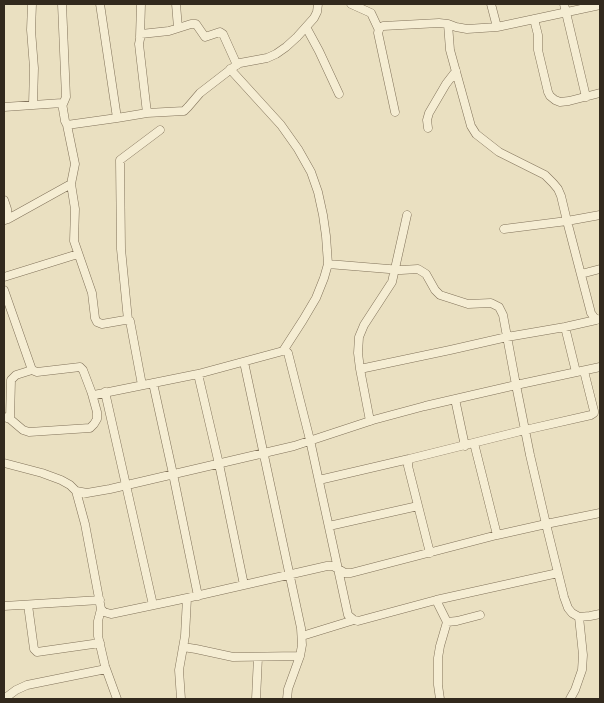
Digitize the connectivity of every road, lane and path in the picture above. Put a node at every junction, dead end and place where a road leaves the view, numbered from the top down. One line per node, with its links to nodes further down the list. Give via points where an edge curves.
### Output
1 (32, 4): 24 (street)
2 (62, 4): 25 (street, via 66,97)
3 (100, 4): 29 (street)
4 (140, 4): 18 (street)
5 (176, 4): 16 (street)
6 (318, 4): 15 (street, via 317,12)
7 (351, 4): 17 (street, via 371,13)
8 (491, 4): 14 (street)
9 (564, 4): 11 (street)
10 (600, 5): 11 (street)
11 (567, 12): 12 (street); 23 (street)
12 (534, 19): 14 (street); 23 (street, via 550,96 560,102)
13 (448, 24): 14 (street, via 467,29); 17 (street, via 383,26); 20 (street)
14 (497, 26)
15 (306, 27): 19 (street, via 276,54); 22 (street)
16 (178, 28): 18 (street, via 144,33); 19 (street, via 196,24 205,37 223,34)
17 (379, 30): 28 (street)
18 (140, 37): 27 (street)
19 (234, 67): 27 (street, via 200,93 184,111); 41 (street, via 286,131 311,172 323,215)
20 (456, 71): 31 (street, via 429,113); 38 (street, via 476,134 499,152 553,182 561,196)
21 (600, 93): 23 (street)
22 (339, 94)
23 (586, 97)
24 (33, 104): 25 (street); 26 (street)
25 (63, 104): 30 (street)
26 (4, 107)
27 (146, 112): 29 (street)
28 (395, 112)
29 (117, 118): 30 (street)
30 (67, 125): 33 (street, via 75,164)
31 (428, 128)
32 (160, 130): 50 (street, via 120,160 121,249)
33 (71, 184): 37 (street); 40 (street, via 75,209 74,241)
34 (4, 200): 37 (street)
35 (407, 215): 42 (street)
36 (600, 215): 38 (street)
37 (6, 219)
38 (567, 222): 39 (street); 44 (street)
39 (504, 229)
40 (78, 254): 45 (street); 50 (street, via 92,294 97,322)
41 (328, 264): 42 (street); 53 (street, via 316,298)
42 (395, 269): 52 (street, via 422,270 438,293 462,303 500,307); 56 (street, via 392,282 359,337)
43 (600, 270): 44 (street)
44 (581, 274): 49 (street, via 591,313)
45 (4, 277)
46 (4, 290): 47 (street)
47 (12, 313): 48 (street); 57 (street)
48 (4, 316)
49 (598, 319): 51 (street)
50 (128, 320): 62 (street)
51 (566, 327): 52 (street); 58 (street)
52 (507, 336): 56 (street); 61 (street)
53 (283, 351): 54 (street); 69 (street, via 288,353)
54 (244, 362): 59 (street); 71 (street)
55 (600, 367): 58 (street)
56 (360, 369): 67 (street)
57 (32, 370): 64 (street, via 80,367); 66 (street, via 11,380)
58 (580, 371): 61 (street); 68 (street, via 594,413)
59 (198, 374): 60 (street); 74 (street)
60 (153, 384): 62 (street); 75 (street)
61 (516, 385): 65 (street); 68 (street)
62 (142, 386): 63 (street)
63 (105, 392): 64 (street); 77 (street)
64 (92, 394): 66 (street, via 97,418 90,428 30,432)
65 (455, 399): 67 (street); 70 (street)
66 (7, 418)
67 (370, 421): 69 (street)
68 (525, 430): 70 (street); 81 (street)
69 (310, 440): 71 (street); 76 (street)
70 (469, 444): 72 (street); 83 (street)
71 (263, 454): 74 (street); 87 (street)
72 (409, 459): 76 (street); 79 (street)
73 (4, 463): 78 (street, via 61,480)
74 (219, 464): 75 (street); 88 (street)
75 (173, 474): 77 (street); 89 (street)
76 (319, 480): 82 (street)
77 (125, 485): 78 (street, via 97,492); 94 (street)
78 (76, 491): 91 (street)
79 (418, 506): 82 (street); 84 (street)
80 (600, 513): 81 (street)
81 (546, 524): 83 (street); 86 (street)
82 (329, 526): 85 (street)
83 (497, 535): 84 (street)
84 (430, 553): 85 (street, via 351,573)
85 (338, 569): 87 (street, via 327,566); 100 (street, via 348,615)
86 (558, 573): 92 (street); 99 (street, via 568,608)
87 (290, 576): 88 (street); 102 (street)
88 (244, 585): 89 (street)
89 (198, 596): 90 (street)
90 (187, 598): 94 (street); 104 (street)
91 (100, 600): 93 (street); 96 (street)
92 (436, 600): 100 (street); 101 (street)
93 (28, 604): 95 (street); 103 (street, via 37,652)
94 (153, 605): 96 (street, via 111,614)
95 (4, 606)
96 (101, 609): 103 (street, via 98,621)
97 (600, 614): 99 (street)
98 (480, 615): 101 (street)
99 (579, 617): 114 (street, via 582,670)
100 (354, 620): 102 (street)
101 (447, 622): 113 (street, via 439,652)
102 (302, 636): 105 (street)
103 (100, 643): 107 (street)
104 (183, 647): 106 (street, via 233,657); 110 (street, via 179,670)
105 (300, 656): 106 (street); 112 (street)
106 (258, 657): 111 (street)
107 (106, 669): 108 (street); 109 (street, via 34,683)
108 (117, 698)
109 (4, 699)
110 (181, 699)
111 (256, 699)
112 (287, 699)
113 (440, 699)
114 (570, 699)

